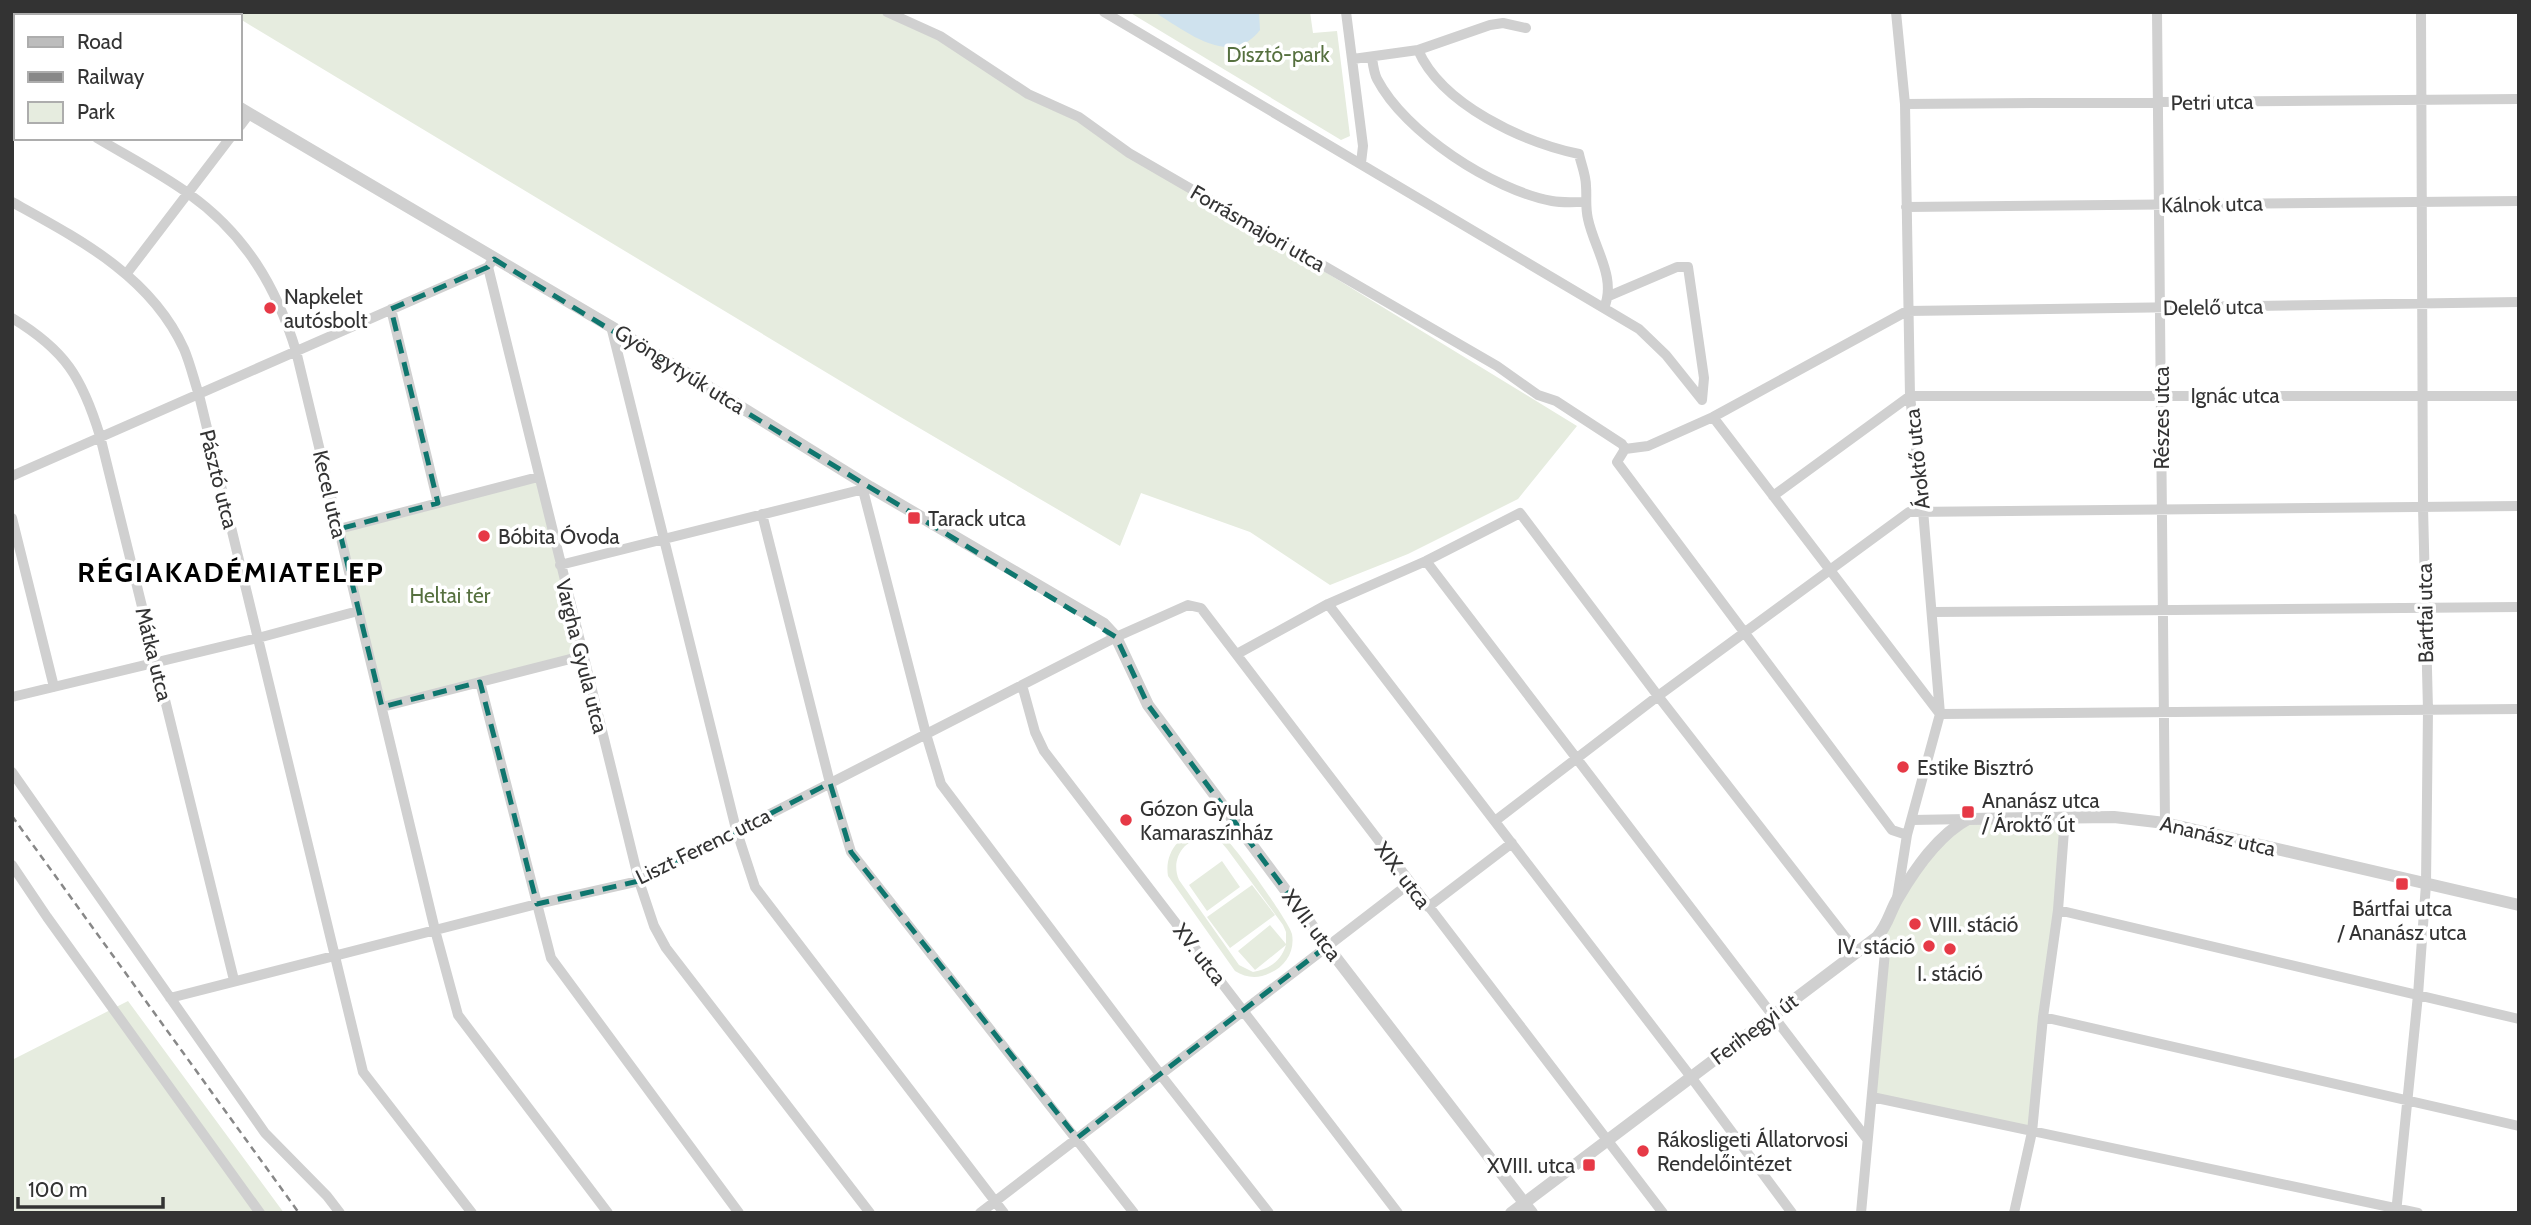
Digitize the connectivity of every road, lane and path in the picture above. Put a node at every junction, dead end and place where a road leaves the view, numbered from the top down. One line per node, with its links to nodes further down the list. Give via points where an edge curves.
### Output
1 (887, 12): 45 (street, Forrásmajori utca, via 940,36 1028,94 1079,117 1129,153 1497,366 1538,395 1556,401)
2 (1104, 12): 18 (street)
3 (1346, 12): 10 (street)
4 (1896, 12): 14 (street, Ároktő utca)
5 (2157, 12): 13 (street, Részes utca)
6 (2421, 12): 12 (street, Bártfai utca)
7 (1526, 28): 8 (street, via 1490,25)
8 (1418, 50): 9 (street); 23 (street, via 1426,67 1455,98 1529,139 1579,154)
9 (1372, 58): 10 (street); 23 (street, via 1376,77 1406,119 1444,150 1520,191 1553,201)
10 (1353, 60): 18 (street, via 1363,146)
11 (2519, 99): 12 (street, Petri utca)
12 (2423, 100): 13 (street, Petri utca); 20 (street, Bártfai utca)
13 (2159, 102): 14 (street, Petri utca); 24 (street, Részes utca)
14 (1905, 104): 25 (street, Ároktő utca)
15 (244, 111): 26 (street, Gyöngytyúk utca)
16 (100, 140): 19 (street, Kecel utca)
17 (228, 140): 19 (street)
18 (1360, 163): 31 (street)
19 (188, 193): 27 (street); 37 (street, Kecel utca, via 232,232 267,279)
20 (2423, 201): 21 (street, Kálnok utca); 24 (street, Kálnok utca); 30 (street, Bártfai utca)
21 (2519, 201)
22 (12, 202): 27 (street, Pásztó utca)
23 (1585, 202): 28 (street)
24 (2158, 205): 25 (street, Kálnok utca); 32 (street, Részes utca)
25 (1906, 207): 34 (street, Ároktő utca)
26 (491, 263): 33 (street); 36 (street, Gyöngytyúk utca); 47 (street, Vargha Gyula utca)
27 (127, 273): 38 (street, Pásztó utca, via 164,314 184,349)
28 (1609, 296): 31 (street); 31 (street, via 1677,267 1688,267 1704,378 1702,400 1639,329)
29 (2519, 302): 30 (street, Delelő utca)
30 (2424, 304): 32 (street, Delelő utca); 41 (street, Bártfai utca)
31 (1604, 307)
32 (2161, 307): 34 (street, Delelő utca); 39 (street, Részes utca)
33 (391, 309): 37 (street); 50 (street)
34 (1907, 311): 40 (street, Ároktő utca); 43 (street)
35 (12, 317): 44 (street, Mátka utca, via 37,332 78,377)
36 (611, 326): 48 (street, Gyöngytyúk utca); 58 (street)
37 (296, 351): 38 (street); 57 (street, Kecel utca)
38 (199, 394): 44 (street); 71 (street, Pásztó utca)
39 (2160, 395): 40 (street, Ignác utca); 41 (street, Ignác utca); 53 (street, Részes utca)
40 (1910, 396): 49 (street); 54 (street, Ároktő utca)
41 (2424, 396): 42 (street, Ignác utca); 52 (street, Bártfai utca)
42 (2519, 396)
43 (1713, 417): 45 (street, via 1648,446); 49 (street)
44 (100, 436): 46 (street); 74 (street, Mátka utca)
45 (1625, 449): 69 (street, via 1617,462)
46 (12, 476)
47 (538, 477): 50 (street); 60 (street, Vargha Gyula utca)
48 (867, 488): 55 (street); 70 (street, Gyöngytyúk utca, via 1104,624); 85 (street)
49 (1773, 496): 61 (street)
50 (438, 503): 57 (street)
51 (2519, 506): 52 (street)
52 (2423, 507): 53 (street); 63 (street, Bártfai utca)
53 (2162, 509): 54 (street); 67 (street, Részes utca)
54 (1923, 510): 61 (street, via 1909,512); 68 (street, Ároktő utca)
55 (762, 514): 58 (street); 88 (street)
56 (12, 519): 77 (street)
57 (339, 529): 66 (street, Kecel utca)
58 (664, 538): 60 (street); 94 (street)
59 (1426, 561): 62 (street); 78 (street, via 1520,513); 86 (street)
60 (560, 565): 73 (street, Vargha Gyula utca)
61 (1829, 571): 69 (street); 84 (street)
62 (1328, 604): 72 (street); 92 (street)
63 (2424, 607): 64 (street); 67 (street); 82 (street, Bártfai utca)
64 (2519, 607)
65 (1201, 608): 70 (street, Liszt Ferenc utca, via 1188,605); 72 (street, XIX. utca)
66 (358, 611): 71 (street); 80 (street, Kecel utca)
67 (2164, 611): 68 (street); 83 (street, Részes utca)
68 (1933, 612): 84 (street, Ároktő utca)
69 (1744, 633): 78 (street); 95 (street, via 1892,830)
70 (1116, 637): 76 (street, Liszt Ferenc utca); 108 (street, XVII. utca, via 1148,705)
71 (258, 638): 74 (street); 110 (street, Pásztó utca)
72 (1237, 654): 99 (street, XIX. utca)
73 (582, 656): 75 (street); 98 (street, Vargha Gyula utca)
74 (156, 663): 77 (street); 111 (street, Mátka utca)
75 (480, 682): 80 (street); 102 (street)
76 (1022, 685): 85 (street, Liszt Ferenc utca); 114 (street, XV. utca, via 1044,751)
77 (54, 687): 79 (street)
78 (1658, 696): 86 (street); 109 (street)
79 (12, 697)
80 (382, 707): 106 (street, Kecel utca)
81 (2519, 709): 82 (street)
82 (2428, 710): 83 (street); 100 (street, Bártfai utca)
83 (2165, 713): 84 (street); 93 (street, Részes utca)
84 (1940, 714): 91 (street, Ároktő utca)
85 (926, 734): 88 (street, Liszt Ferenc utca); 118 (street, via 941,784)
86 (1578, 758): 92 (street); 115 (street)
87 (12, 772): 113 (street)
88 (830, 783): 94 (street, Liszt Ferenc utca); 124 (street, via 851,852)
89 (2064, 817): 90 (street, Ananász utca); 93 (street, Ananász utca); 105 (street)
90 (1968, 819): 91 (street, Ananász utca); 101 (street, Ferihegyi út, via 1948,832)
91 (1912, 820): 95 (street, Ároktő utca)
92 (1495, 821): 96 (street)
93 (2165, 823): 100 (street, Ananász utca)
94 (736, 829): 98 (street, Liszt Ferenc utca); 127 (street, via 755,887)
95 (1907, 835): 101 (street, Ároktő utca)
96 (1512, 843): 104 (street); 119 (street)
97 (12, 864): 130 (street)
98 (639, 881): 102 (street, Liszt Ferenc utca); 135 (street, Vargha Gyula utca, via 653,926 666,948)
99 (1410, 883): 104 (street, XIX. utca); 108 (street)
100 (2426, 884): 103 (street, Ananász utca); 112 (street, Bártfai utca)
101 (1896, 901): 107 (street, Ferihegyi út)
102 (537, 904): 106 (street, Liszt Ferenc utca); 134 (street, via 551,958)
103 (2519, 905)
104 (1428, 907): 126 (street, XIX. utca)
105 (2058, 910): 112 (street); 116 (street)
106 (435, 930): 110 (street, Liszt Ferenc utca); 133 (street, Kecel utca, via 458,1015)
107 (1877, 937): 109 (street, Ferihegyi út); 120 (street, via 1885,952)
108 (1327, 946): 114 (street); 128 (street, XVII. utca)
109 (1857, 952): 115 (street, Ferihegyi út)
110 (334, 956): 111 (street, Liszt Ferenc utca); 132 (street, Pásztó utca, via 363,1072)
111 (234, 981): 113 (street, Liszt Ferenc utca)
112 (2418, 995): 117 (street); 121 (street, Bártfai utca)
113 (170, 998): 131 (street, via 265,1133)
114 (1244, 1011): 118 (street); 140 (street, XV. utca)
115 (1774, 1014): 119 (street, Ferihegyi út); 125 (street)
116 (2043, 1017): 121 (street); 123 (street)
117 (2519, 1019)
118 (1160, 1074): 124 (street); 139 (street)
119 (1691, 1077): 126 (street, Ferihegyi út); 143 (street)
120 (1872, 1097): 123 (street); 125 (street)
121 (2407, 1100): 122 (street); 129 (street, Bártfai utca)
122 (2519, 1126)
123 (2032, 1132): 129 (street); 145 (street)
124 (1077, 1138): 127 (street); 138 (street)
125 (1867, 1139): 144 (street)
126 (1608, 1140): 128 (street, Ferihegyi út); 142 (street, XIX. utca)
127 (995, 1201): 136 (street); 137 (street)
128 (1528, 1208): 141 (street, Ferihegyi út)
129 (2396, 1210): 146 (street)
130 (260, 1213)
131 (340, 1213)
132 (472, 1213)
133 (608, 1213)
134 (739, 1213)
135 (870, 1213)
136 (980, 1213)
137 (1004, 1213)
138 (1135, 1213)
139 (1269, 1213)
140 (1398, 1213)
141 (1511, 1213)
142 (1663, 1213)
143 (1792, 1213)
144 (1861, 1213)
145 (2014, 1213)
146 (2418, 1213)

